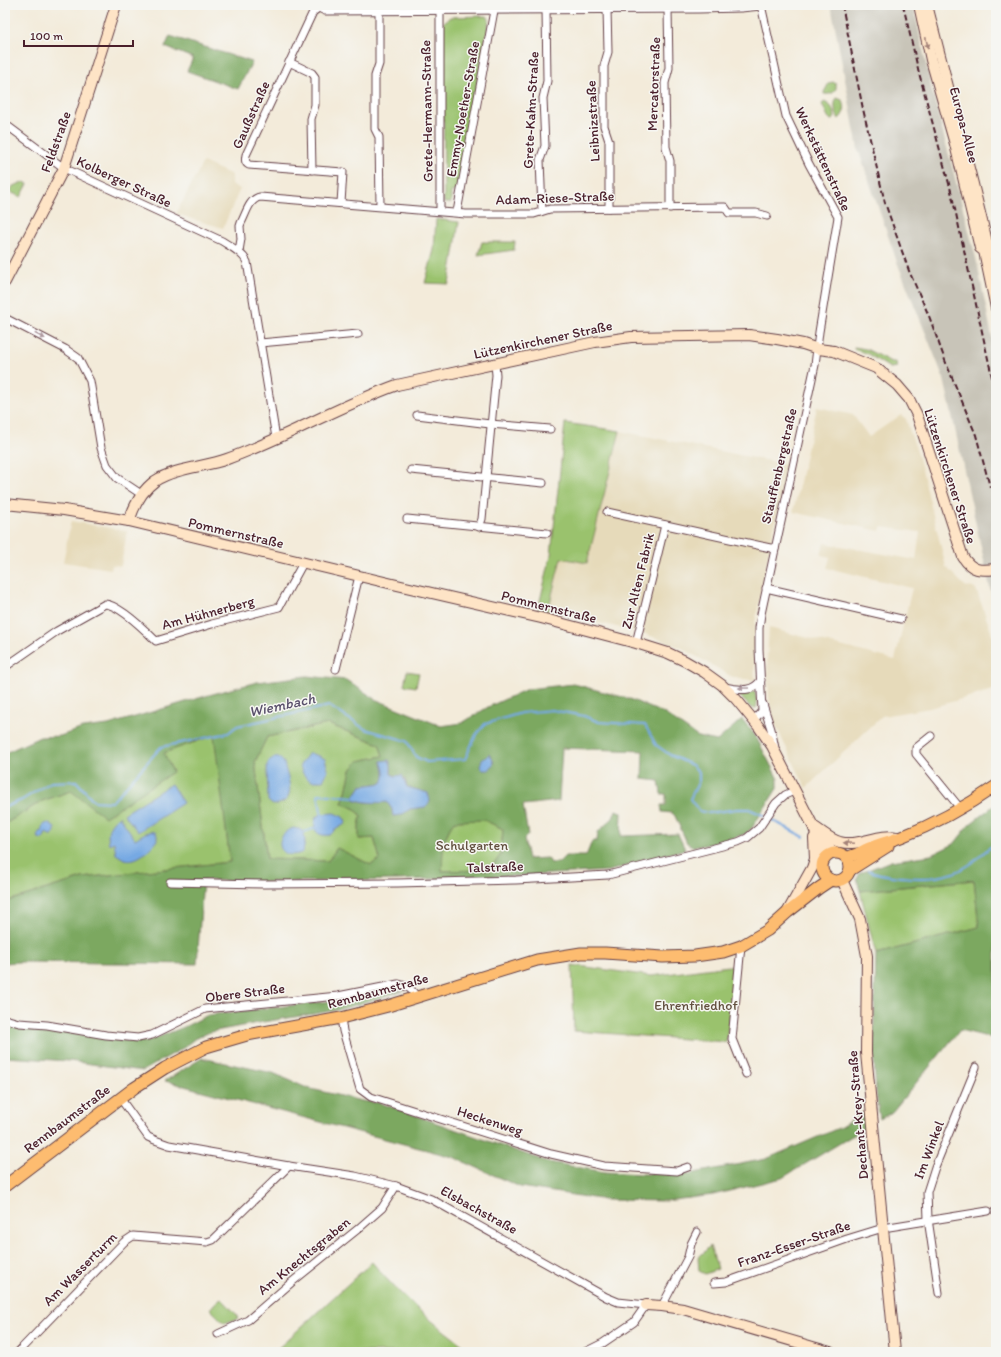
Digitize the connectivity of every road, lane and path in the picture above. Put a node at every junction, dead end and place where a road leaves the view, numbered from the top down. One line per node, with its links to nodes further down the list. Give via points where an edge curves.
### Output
1 (116, 5): 14 (main road, Feldstraße)
2 (918, 5): 26 (main road, Europa-Allee, one-way to 26, via 980,248)
3 (927, 5): 26 (main road, Europa-Allee, via 978,202 988,246)
4 (320, 6): 11 (street, via 323,11); 12 (street, Gaußstraße, via 313,12)
5 (761, 6): 7 (street); 32 (street, Werkstättenstraße, via 786,116 838,217)
6 (495, 7): 9 (street); 10 (street); 22 (street, Emmy-Noether-Straße)
7 (668, 8): 8 (street); 19 (street, Mercatorstraße, via 669,68 665,83)
8 (608, 9): 10 (street); 18 (street, Leibnizstraße, via 608,52 604,66 604,126 609,141)
9 (440, 10): 11 (street); 20 (street, Grete-Hermann-Straße)
10 (546, 10): 21 (street, Grete-Kahn-Straße, via 547,81 543,98 545,146 540,160)
11 (379, 11): 17 (street, via 375,129 379,136)
12 (289, 62): 15 (street, via 315,77 315,105 311,119); 15 (street, Gaußstraße, via 245,161 249,165)
13 (5, 124): 14 (street, Kolberger Straße)
14 (64, 168): 24 (street, Kolberger Straße, via 222,241); 27 (main road, Feldstraße)
15 (312, 170): 16 (street, Gaußstraße, via 343,172)
16 (341, 203): 17 (street, Adam-Riese-Straße); 24 (street, via 254,198 240,226)
17 (380, 206): 20 (street, Adam-Riese-Straße)
18 (609, 208): 19 (street, Adam-Riese-Straße); 21 (street, Adam-Riese-Straße)
19 (670, 208): 23 (street, Adam-Riese-Straße, via 725,208 729,213 756,213)
20 (440, 211): 22 (street, Adam-Riese-Straße)
21 (542, 211): 22 (street, Adam-Riese-Straße, via 534,214)
22 (457, 212)
23 (767, 216)
24 (239, 252): 31 (street, Kolberger Straße, via 247,262)
25 (996, 252): 26 (main road)
26 (985, 253): 28 (main road, Europa-Allee)
27 (5, 282)
28 (996, 308)
29 (5, 318): 41 (street, one-way to 41, via 78,358 90,381 101,448 107,465 117,478)
30 (358, 334): 31 (street)
31 (260, 343): 37 (street, Kolberger Straße)
32 (818, 349): 33 (main road, Lützenkirchener Straße, via 777,338 749,335 631,337 588,343); 49 (street, Stauffenbergstraße); 51 (main road, Lützenkirchener Straße, via 834,351 876,368 892,380 909,399 917,414 963,557 968,565 976,569)
33 (495, 364): 35 (street); 37 (main road, Lützenkirchener Straße, via 397,385 370,394)
34 (417, 415): 35 (street)
35 (490, 424): 36 (street); 39 (street)
36 (550, 429)
37 (276, 438): 41 (main road, Lützenkirchener Straße, via 227,459 161,478)
38 (411, 470): 39 (street)
39 (485, 477): 40 (street); 47 (street, via 482,519)
40 (543, 483)
41 (141, 494): 45 (main road, Lützenkirchener Straße)
42 (5, 504): 45 (main road, via 64,510)
43 (607, 512): 46 (street, Zur Alten Fabrik)
44 (407, 519): 47 (street)
45 (129, 521): 50 (main road, Pommernstraße)
46 (665, 525): 49 (street, Zur Alten Fabrik); 55 (street, Zur Alten Fabrik)
47 (479, 527): 48 (street)
48 (547, 533)
49 (775, 549): 53 (street, Stauffenbergstraße)
50 (303, 563): 52 (main road, Pommernstraße); 56 (street, Am Hühnerberg, via 279,607 156,640 114,606 105,604 57,631)
51 (996, 569)
52 (359, 576): 55 (main road, Pommernstraße); 57 (street)
53 (766, 588): 54 (street); 58 (street, Stauffenbergstraße, via 759,628)
54 (901, 619)
55 (636, 643): 59 (main road, Pommernstraße, via 685,661)
56 (5, 666)
57 (336, 669)
58 (761, 680): 59 (street, one-way to 59, via 749,689); 60 (street, Stauffenbergstraße)
59 (724, 687): 61 (main road, Stauffenbergstraße)
60 (762, 702): 61 (street, Stauffenbergstraße, via 762,711); 63 (street, Stauffenbergstraße)
61 (754, 720): 63 (main road, Stauffenbergstraße)
62 (931, 736): 66 (street, via 916,748 916,754)
63 (777, 755): 65 (main road, Stauffenbergstraße)
64 (996, 786): 66 (main road)
65 (794, 791): 67 (main road, Stauffenbergstraße); 75 (street, Talstraße, via 779,801 754,833 738,842 608,874 516,880 398,883)
66 (960, 808): 68 (main road)
67 (813, 826): 68 (main road, one-way to 67, via 890,836 857,843 840,842); 69 (main road, Stauffenbergstraße, via 831,850); 76 (main road, via 814,864)
68 (901, 837): 70 (main road); 71 (main road)
69 (830, 856): 70 (main road, via 842,854); 72 (main road, via 822,863)
70 (846, 857): 71 (main road)
71 (850, 870): 74 (main road)
72 (822, 871): 73 (main road); 76 (main road, Rennbaumstraße, via 818,880)
73 (831, 880): 74 (main road); 76 (main road, Rennbaumstraße)
74 (842, 880): 90 (main road, Dechant-Krey-Straße, via 860,919 867,956 866,1053)
75 (170, 882)
76 (788, 912): 77 (main road, Rennbaumstraße, via 768,930)
77 (741, 946): 78 (main road, Rennbaumstraße, via 723,952 695,956 663,957 605,953 560,956 537,960); 82 (street, via 732,1039)
78 (417, 998): 79 (main road, Rennbaumstraße); 80 (street, Obere Straße, via 413,990 406,985 398,984 338,996 205,1010 152,1035 138,1038 18,1023)
79 (341, 1018): 83 (main road, Rennbaumstraße, via 247,1035 206,1047 165,1068); 85 (street, Heckenweg, via 360,1089 371,1097 551,1154 604,1166 677,1171)
80 (5, 1019)
81 (976, 1067): 89 (street, Im Winkel, via 927,1192)
82 (746, 1074)
83 (120, 1098): 84 (street, Elsbachstraße, via 148,1136 155,1140 169,1145); 86 (main road, Rennbaumstraße)
84 (289, 1166): 87 (street, Elsbachstraße, via 355,1176); 97 (street, Am Wasserturm, via 213,1240 207,1242 133,1236 124,1242)
85 (688, 1167)
86 (5, 1186)
87 (396, 1186): 94 (street, Elsbachstraße, via 432,1200 606,1297 618,1302); 96 (street, Am Knechtsgraben, via 382,1208 358,1229 248,1320)
88 (988, 1211): 89 (street, Franz-Esser-Straße)
89 (928, 1221): 90 (street, Franz-Esser-Straße); 93 (street, Im Winkel)
90 (883, 1228): 92 (street, Franz-Esser-Straße, via 726,1282); 100 (main road, Dechant-Krey-Straße)
91 (696, 1232): 95 (street, via 688,1257)
92 (714, 1283)
93 (939, 1293)
94 (646, 1305): 95 (main road, Elsbachstraße); 98 (street, via 634,1322 603,1344)
95 (662, 1306): 99 (main road, Elsbachstraße, via 683,1309)
96 (218, 1334)
97 (18, 1352)
98 (585, 1352)
99 (830, 1352)
100 (895, 1352)

